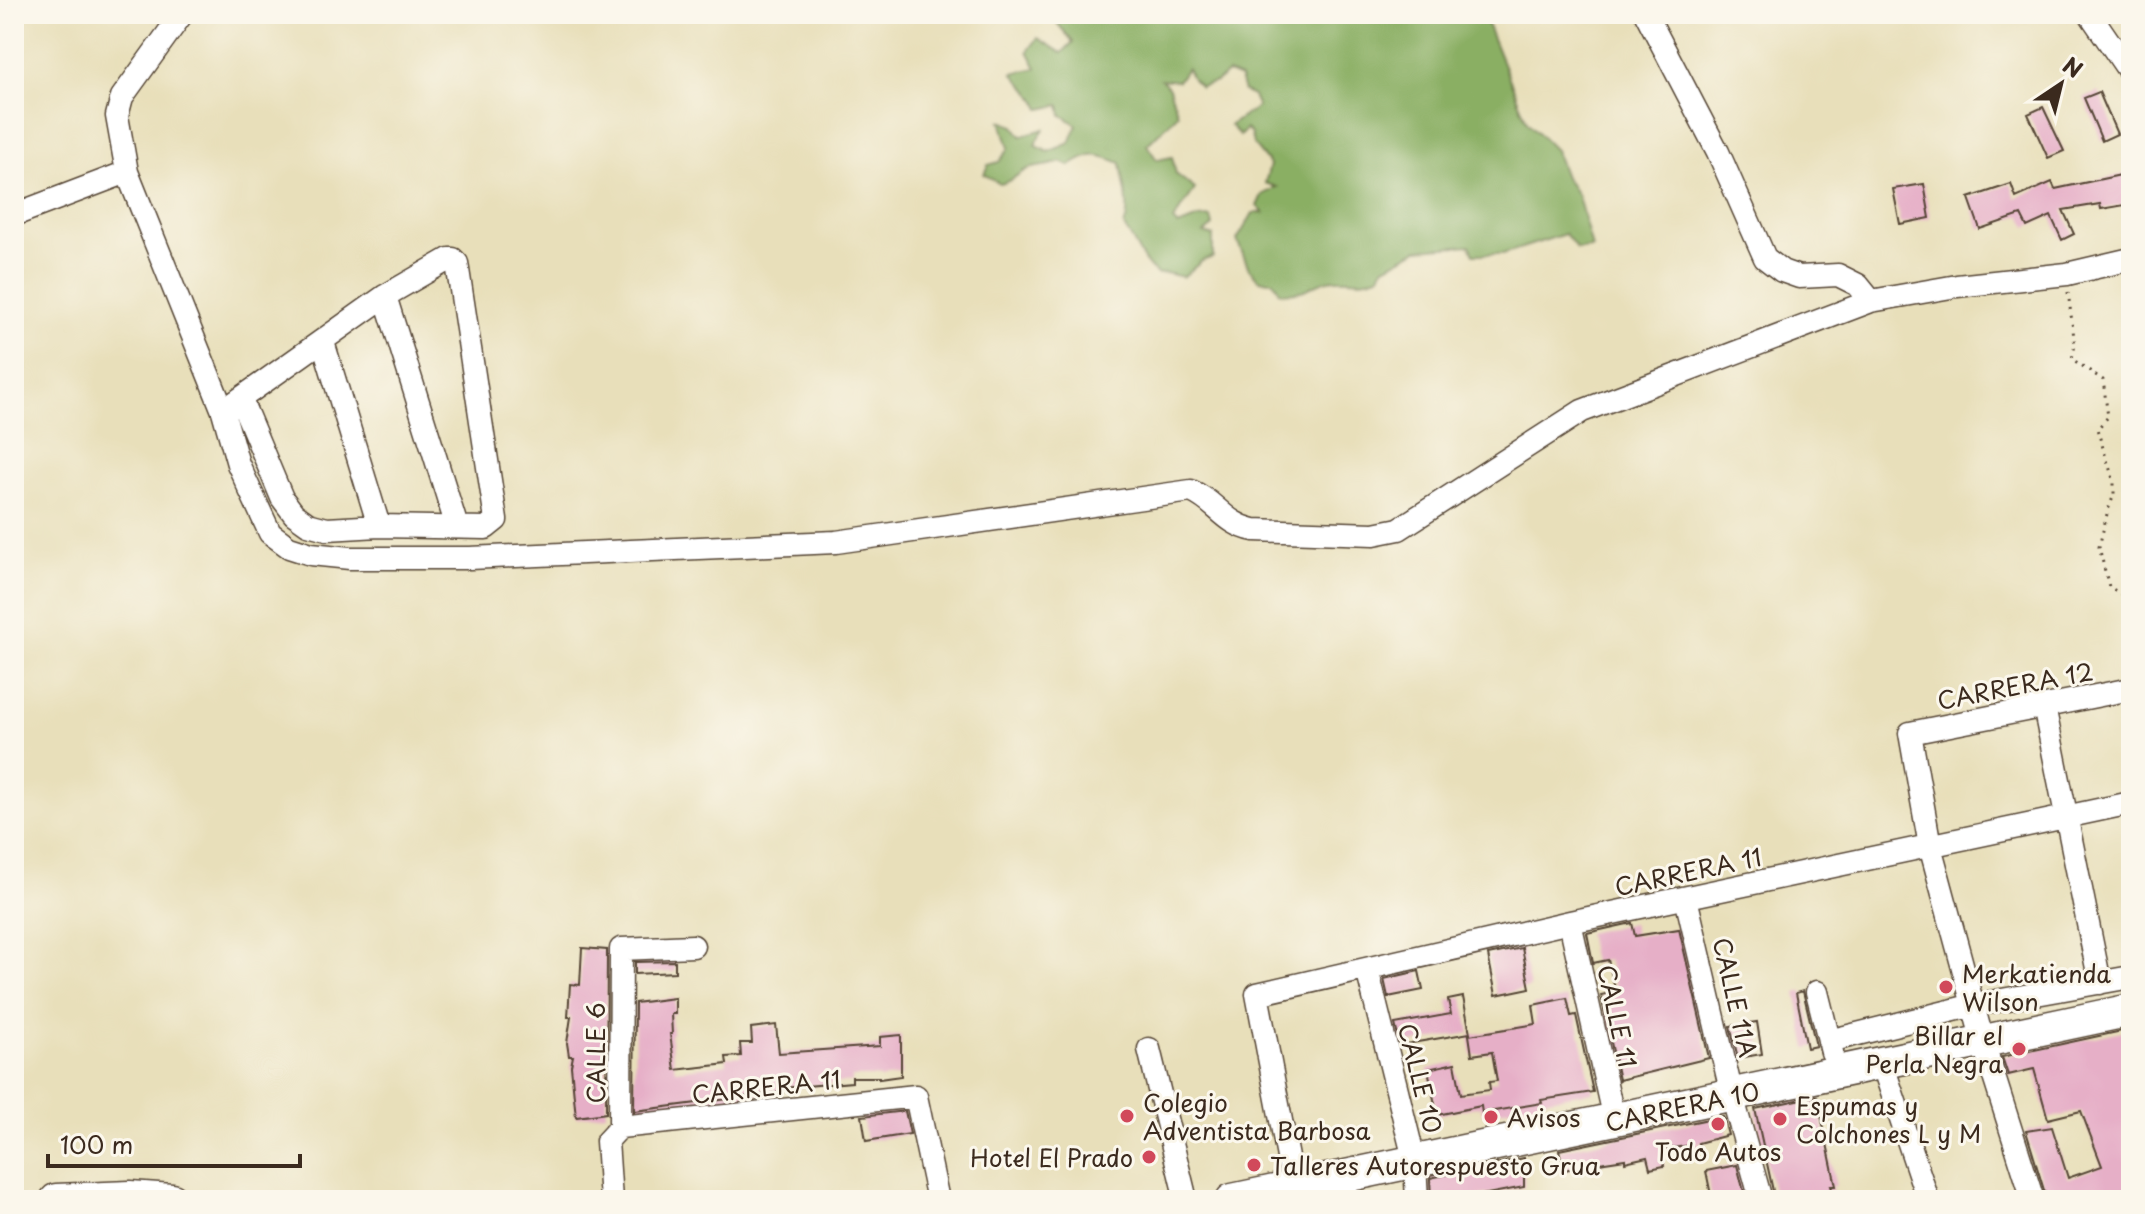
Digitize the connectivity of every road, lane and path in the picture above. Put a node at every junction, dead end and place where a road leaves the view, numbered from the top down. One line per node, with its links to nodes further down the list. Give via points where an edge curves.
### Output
1 (182, 14): 5 (street, via 122,97 117,116)
2 (1646, 14): 10 (street, via 1718,152 1765,258 1799,277 1838,275 1858,285)
3 (2090, 14): 4 (street)
4 (2131, 74)
5 (127, 172): 6 (street); 12 (street)
6 (14, 215)
7 (2131, 259): 8 (street)
8 (2067, 274): 10 (street); 15 (path, via 2072,359 2103,380 2106,390 2108,417 2097,429 2114,495 2099,547 2109,587)
9 (385, 296): 11 (street); 14 (street); 14 (street, via 449,259 457,263 496,520 486,528)
10 (1871, 301): 12 (street, via 1582,411 1399,529 1374,534 1240,528 1191,491 836,542 470,558 311,554 270,533 238,464)
11 (323, 342): 12 (street); 13 (street)
12 (232, 405): 13 (street, via 294,514 327,529)
13 (379, 526): 14 (street)
14 (457, 527)
15 (2131, 600)
16 (2131, 689): 17 (street, CARRERA 12)
17 (2044, 706): 19 (street); 20 (street, CARRERA 12, via 1910,733)
18 (2131, 803): 19 (street, CARRERA 11)
19 (2066, 817): 20 (street, CARRERA 11); 26 (street)
20 (1930, 846): 21 (street, CARRERA 11); 28 (street)
21 (1686, 898): 22 (street, CARRERA 11); 35 (street, CALLE 11A)
22 (1570, 922): 24 (street, CARRERA 11); 36 (street, CALLE 11)
23 (693, 946): 37 (street, CALLE 6, via 621,949)
24 (1367, 969): 38 (street, CALLE 10); 39 (street, CARRERA 11, via 1257,994)
25 (2131, 977): 26 (street)
26 (2100, 983): 28 (street)
27 (1817, 992): 30 (street)
28 (1974, 1005): 30 (street); 31 (street)
29 (2131, 1010): 31 (highway, CARRERA 10)
30 (1829, 1041): 34 (street)
31 (1983, 1042): 33 (highway, CARRERA 10); 49 (street)
32 (1149, 1049): 44 (street)
33 (1882, 1063): 34 (highway, CARRERA 10); 48 (street)
34 (1837, 1073): 35 (highway, CARRERA 10)
35 (1732, 1095): 36 (highway, CARRERA 10); 47 (street, CALLE 11A)
36 (1614, 1120): 38 (highway, CARRERA 10)
37 (620, 1127): 42 (street, CALLE 6, via 607,1141); 43 (street, CARRERA 11, via 916,1096)
38 (1415, 1163): 39 (highway, CARRERA 10); 46 (street, CALLE 10)
39 (1294, 1189): 45 (highway, CARRERA 10)
40 (56, 1200): 41 (highway)
41 (172, 1200)
42 (611, 1200)
43 (938, 1200)
44 (1186, 1200)
45 (1232, 1200)
46 (1417, 1200)
47 (1761, 1200)
48 (1928, 1200)
49 (2033, 1200)

